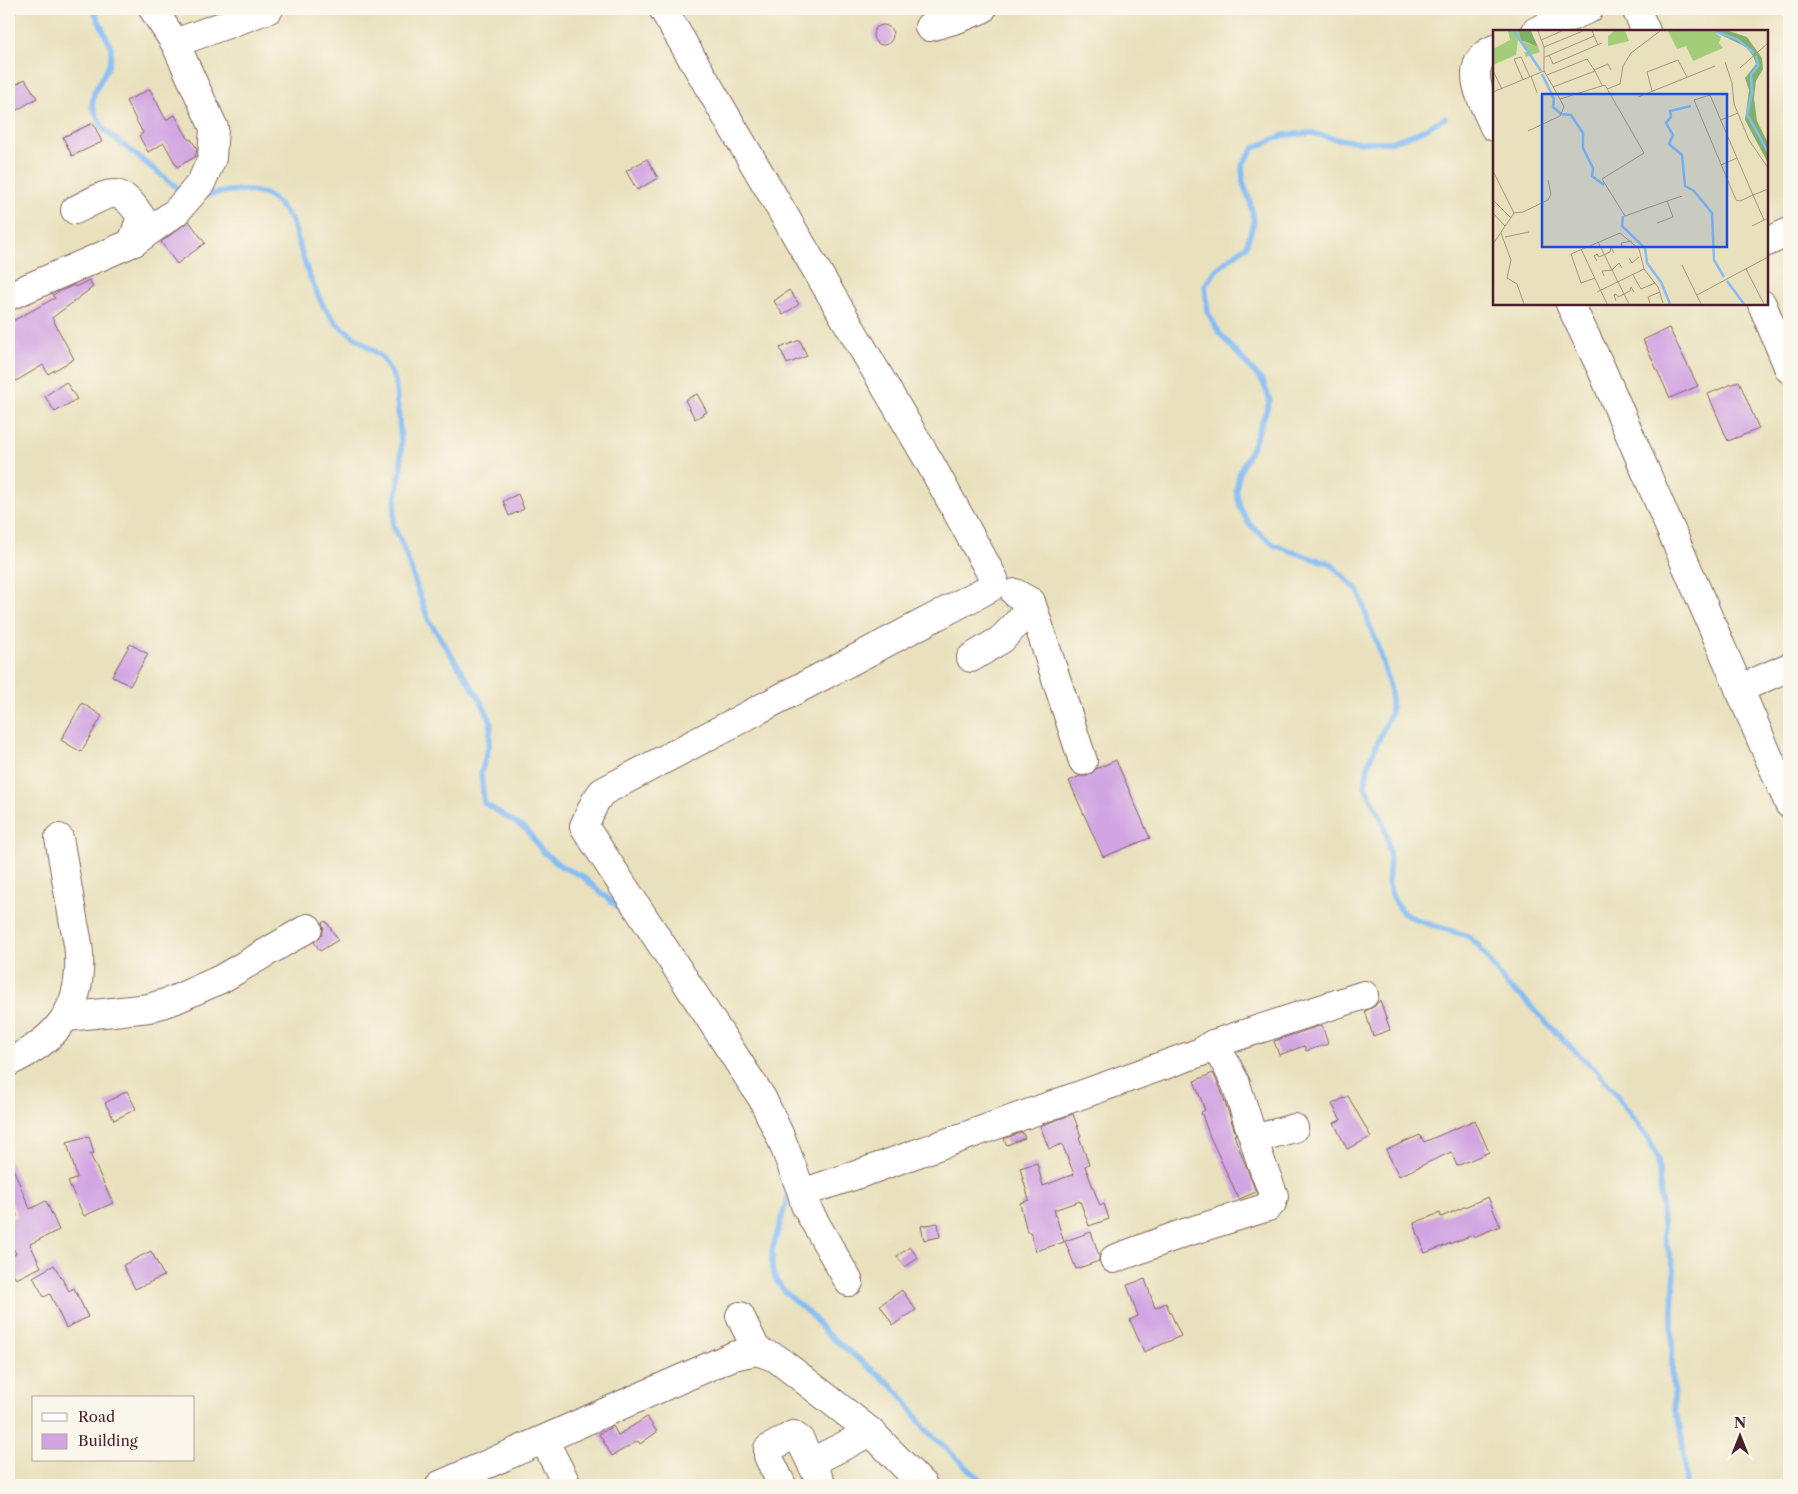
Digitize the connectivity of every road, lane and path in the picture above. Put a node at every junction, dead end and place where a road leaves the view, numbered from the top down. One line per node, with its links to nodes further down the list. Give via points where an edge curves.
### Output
1 (153, 9): 10 (street)
2 (269, 9): 10 (street)
3 (663, 9): 21 (street, via 930,463)
4 (982, 9): 7 (street)
5 (1589, 9): 8 (street)
6 (1636, 9): 9 (street)
7 (930, 27)
8 (1538, 30)
9 (1646, 30)
10 (174, 43): 15 (street, via 214,128 212,158 201,183 176,212)
11 (1493, 50): 12 (street, via 1480,59 1475,72 1476,86)
12 (1493, 125)
13 (75, 210): 15 (street, via 111,193 124,196 141,217)
14 (1789, 232): 16 (street)
15 (134, 242): 17 (street)
16 (1768, 242)
17 (9, 296)
18 (1570, 305): 24 (street)
19 (1762, 305): 20 (street)
20 (1789, 369)
21 (1010, 590): 22 (street, via 1020,620 1002,639); 25 (street); 35 (street, via 990,588 602,792 584,826 762,1098)
22 (971, 658)
23 (1789, 667): 24 (street)
24 (1740, 689): 26 (street)
25 (1083, 761)
26 (1789, 804)
27 (59, 838): 30 (street, via 80,974)
28 (308, 928): 30 (street, via 221,980 174,1000 149,1008)
29 (1364, 995): 31 (street)
30 (67, 1016): 32 (street, via 51,1034 23,1056)
31 (1213, 1044): 34 (street, via 1236,1084); 35 (street, via 1200,1052)
32 (9, 1062)
33 (1294, 1128): 34 (street)
34 (1254, 1139): 36 (street, via 1274,1196 1272,1203)
35 (802, 1193): 37 (street, via 805,1205)
36 (1114, 1259)
37 (849, 1282)
38 (740, 1316): 39 (street)
39 (757, 1351): 40 (street, via 776,1358); 41 (street, via 733,1356)
40 (871, 1432): 42 (street); 46 (street)
41 (544, 1440): 43 (street); 44 (street)
42 (817, 1474): 45 (street, via 800,1440 793,1435 768,1449 768,1456)
43 (440, 1485)
44 (567, 1485)
45 (782, 1485)
46 (922, 1485)

